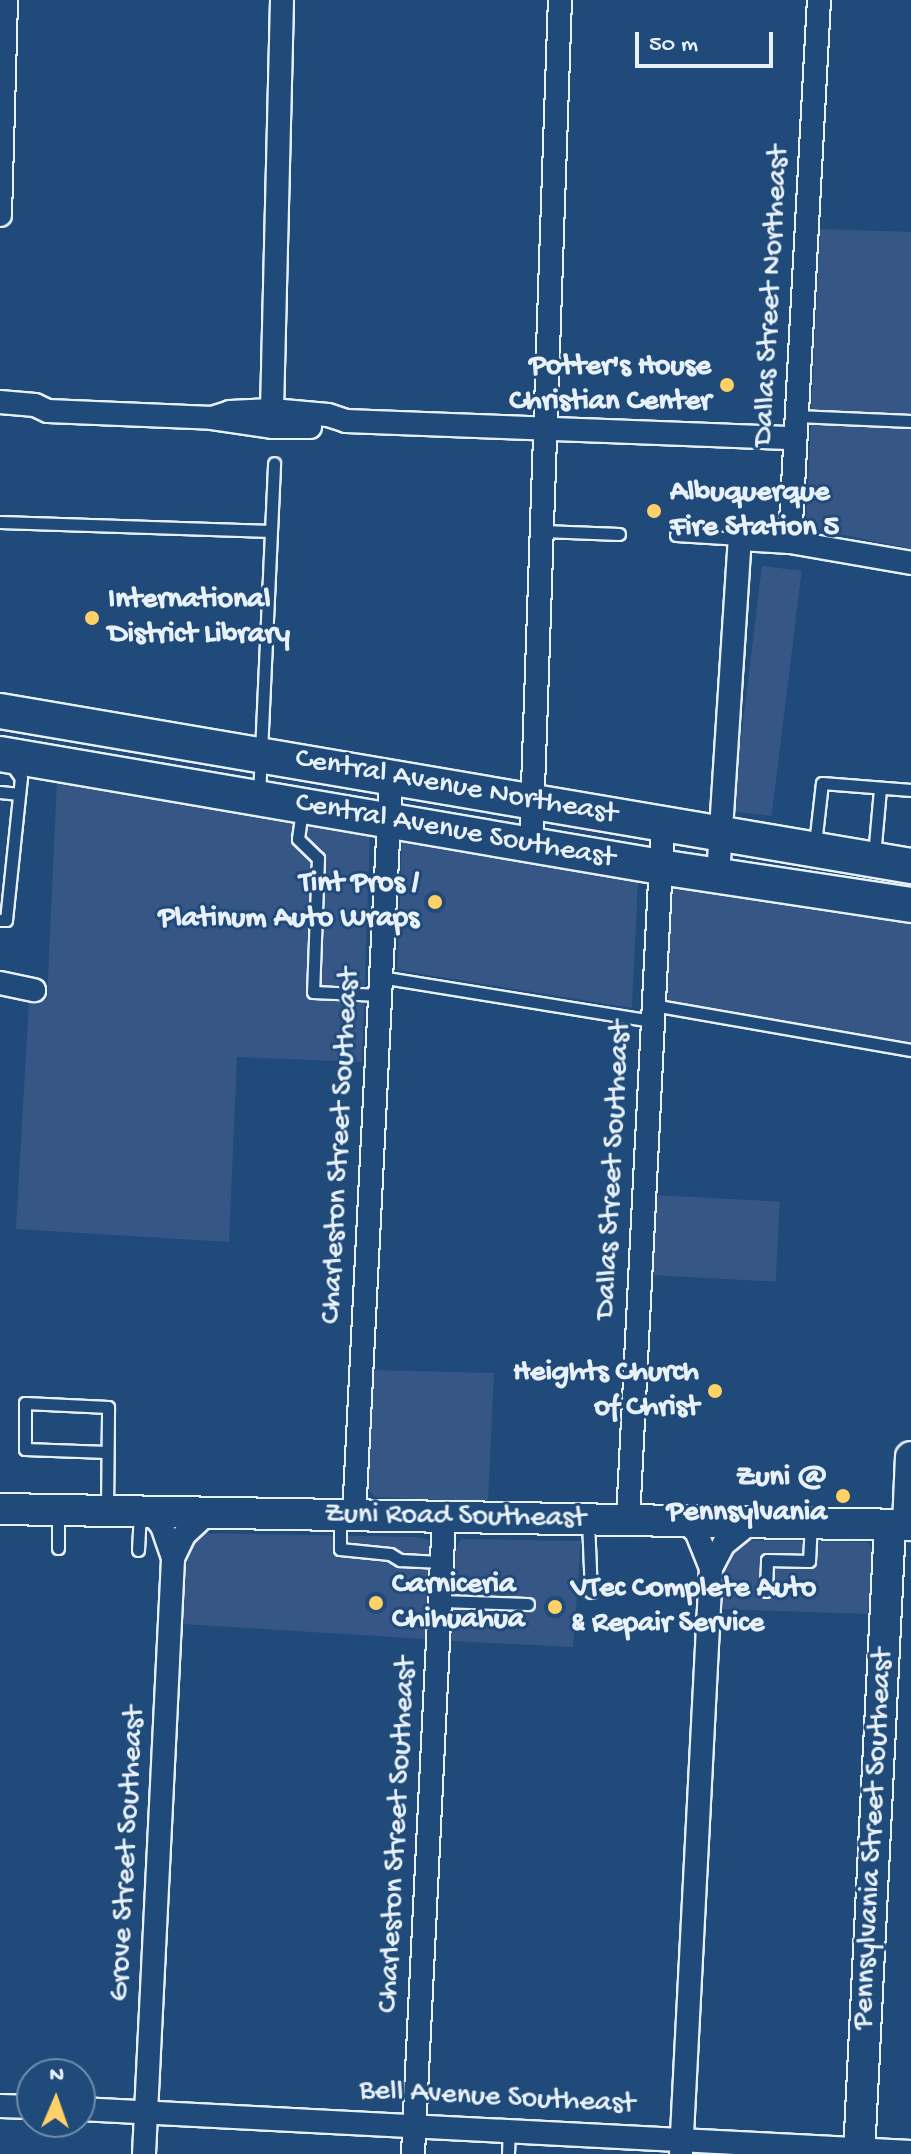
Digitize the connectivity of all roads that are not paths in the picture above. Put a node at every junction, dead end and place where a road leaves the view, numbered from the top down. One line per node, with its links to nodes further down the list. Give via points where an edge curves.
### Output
1 (6, 0): 5 (street)
2 (282, 0): 7 (street)
3 (560, 0): 13 (street)
4 (819, 0): 14 (street, Dallas Street Northeast)
5 (0, 215)
6 (0, 402): 8 (street)
7 (272, 410): 10 (street); 11 (street)
8 (48, 411): 9 (street, via 34,418); 10 (street)
9 (0, 418)
10 (212, 418): 11 (street, via 273,427 328,427)
11 (346, 421): 13 (street)
12 (911, 421): 14 (lane)
13 (547, 427): 14 (street); 18 (street)
14 (796, 427): 22 (street, Dallas Street Northeast)
15 (274, 463): 17 (lane)
16 (0, 522): 17 (lane)
17 (271, 531): 25 (lane)
18 (543, 531): 19 (lane); 33 (street)
19 (619, 534)
20 (676, 535): 21 (lane)
21 (740, 539): 22 (street); 37 (street)
22 (790, 542): 23 (street)
23 (911, 563)
24 (0, 711): 25 (main road, Central Avenue Northeast)
25 (263, 756): 27 (main road, Central Avenue Northeast); 32 (lane)
26 (5, 762): 31 (lane, via 21,778); 32 (main road, Central Avenue Southeast)
27 (391, 778): 33 (main road, Central Avenue Northeast); 35 (street, Charleston Street Southeast)
28 (880, 789): 29 (lane); 39 (lane, via 822,783); 40 (lane)
29 (911, 790)
30 (0, 792): 31 (lane)
31 (19, 794): 45 (lane, via 6,920)
32 (259, 797): 34 (main road, Central Avenue Southeast)
33 (533, 802): 36 (main road, Central Avenue Northeast); 38 (street)
34 (302, 805): 35 (main road, Central Avenue Southeast); 47 (lane, via 298,839 318,858 313,992)
35 (388, 821): 38 (main road, Central Avenue Southeast); 47 (street, Charleston Street Southeast)
36 (663, 823): 37 (main road, Central Avenue Northeast); 42 (street, Dallas Street Southeast)
37 (722, 833): 39 (main road, Central Avenue Northeast); 43 (street)
38 (531, 846): 42 (main road, Central Avenue Southeast)
39 (814, 849): 40 (main road, Central Avenue Northeast)
40 (874, 860): 41 (main road, Central Avenue Northeast)
41 (911, 866)
42 (660, 867): 43 (main road, Central Avenue Southeast); 49 (street, Dallas Street Southeast)
43 (718, 876): 44 (main road, Central Avenue Southeast)
44 (911, 905)
45 (0, 920)
46 (0, 983): 48 (street)
47 (380, 986): 49 (lane); 58 (street, Charleston Street Southeast)
48 (34, 990)
49 (653, 1013): 50 (lane); 61 (street, Dallas Street Southeast)
50 (911, 1050)
51 (107, 1452): 51 (lane, via 108,1407 25,1403 25,1449); 55 (lane)
52 (911, 1457): 65 (street, Pennsylvania Street Southeast)
53 (0, 1509): 54 (street, Zuni Road Southeast)
54 (58, 1511): 55 (street, Zuni Road Southeast); 66 (lane)
55 (107, 1511): 56 (street, Zuni Road Southeast)
56 (145, 1512): 57 (street, Zuni Road Southeast); 67 (lane); 68 (street, Grove Street Southeast, via 162,1526)
57 (208, 1513): 58 (street, Zuni Road Southeast); 68 (street, via 184,1535)
58 (347, 1516): 59 (street, Zuni Road Southeast); 69 (lane, via 340,1549)
59 (444, 1519): 60 (street, Zuni Road Southeast); 69 (street, Charleston Street Southeast)
60 (588, 1520): 61 (street, Zuni Road Southeast); 72 (lane)
61 (628, 1520): 62 (street, Zuni Road Southeast)
62 (683, 1521): 63 (street, Zuni Road Southeast); 70 (street, via 696,1531)
63 (751, 1522): 64 (street, Zuni Road Southeast); 70 (street, via 724,1544)
64 (811, 1523): 65 (street, Zuni Road Southeast); 71 (lane, via 809,1561 767,1560)
65 (903, 1525): 80 (street, Pennsylvania Street Southeast)
66 (58, 1548)
67 (138, 1550)
68 (173, 1558): 76 (street, Grove Street Southeast)
69 (441, 1562): 73 (street, Charleston Street Southeast)
70 (711, 1568): 79 (street)
71 (766, 1591)
72 (591, 1592)
73 (440, 1601): 74 (lane); 77 (street, Charleston Street Southeast)
74 (528, 1604)
75 (96, 2109): 76 (street, Bell Avenue Southeast)
76 (146, 2111): 77 (street, Bell Avenue Southeast); 82 (street, Grove Street Southeast)
77 (414, 2126): 78 (street, Bell Avenue Southeast); 83 (street, Charleston Street Southeast)
78 (509, 2129): 79 (street, Bell Avenue Southeast); 84 (lane)
79 (681, 2146): 80 (street, Bell Avenue Southeast)
80 (860, 2151): 81 (street, Bell Avenue Southeast)
81 (911, 2152)
82 (144, 2154)
83 (413, 2154)
84 (508, 2154)

